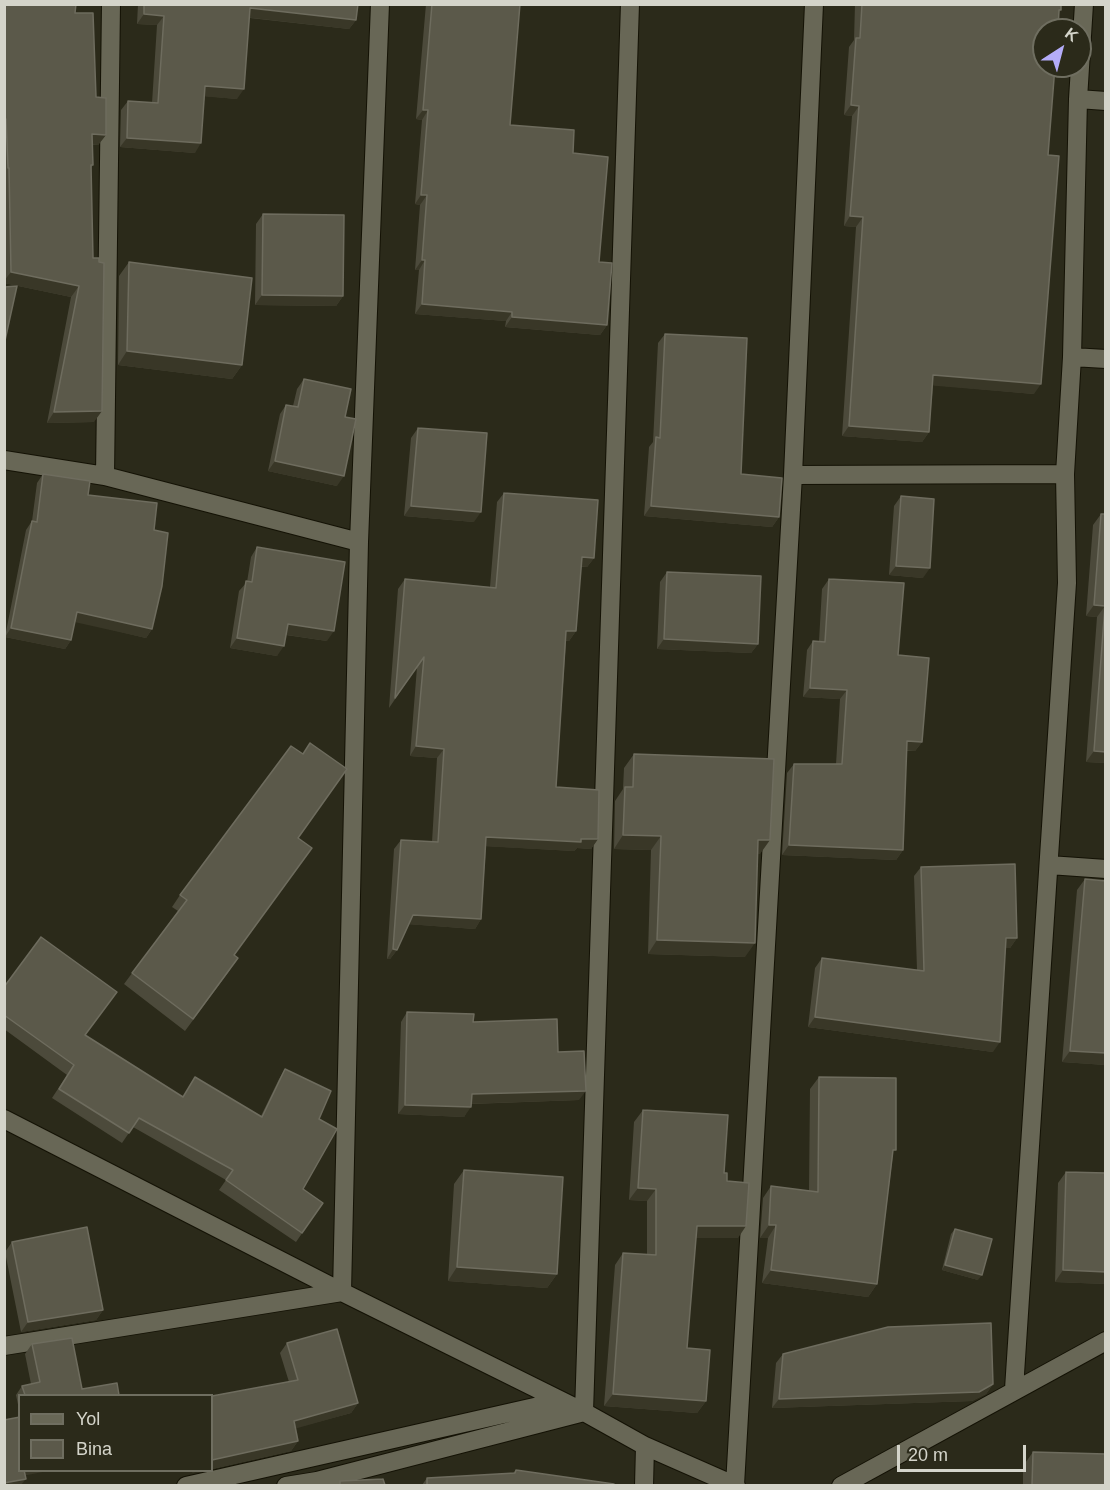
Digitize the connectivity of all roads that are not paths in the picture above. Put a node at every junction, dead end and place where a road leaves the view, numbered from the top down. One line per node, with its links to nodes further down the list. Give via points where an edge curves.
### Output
1 (111, 4): 13 (street)
2 (380, 4): 14 (street)
3 (630, 4): 23 (street)
4 (814, 4): 12 (street)
5 (1084, 4): 6 (street)
6 (1078, 99): 7 (street); 8 (street)
7 (1106, 101)
8 (1072, 357): 9 (street); 11 (street)
9 (1106, 359)
10 (4, 460): 13 (street)
11 (1065, 474): 12 (street); 15 (street, via 1066,583)
12 (792, 475): 29 (street)
13 (105, 476): 14 (street)
14 (359, 542): 18 (street)
15 (1049, 865): 16 (street); 21 (street)
16 (1106, 869)
17 (4, 1119): 18 (street)
18 (342, 1292): 20 (street); 22 (street)
19 (1106, 1341): 21 (street)
20 (4, 1346)
21 (1014, 1389): 30 (street)
22 (561, 1401): 23 (street); 26 (street)
23 (584, 1412): 24 (street); 25 (street)
24 (645, 1446): 28 (street); 29 (street)
25 (317, 1483): 27 (street)
26 (186, 1485)
27 (286, 1485)
28 (644, 1485)
29 (736, 1485)
30 (842, 1485)

